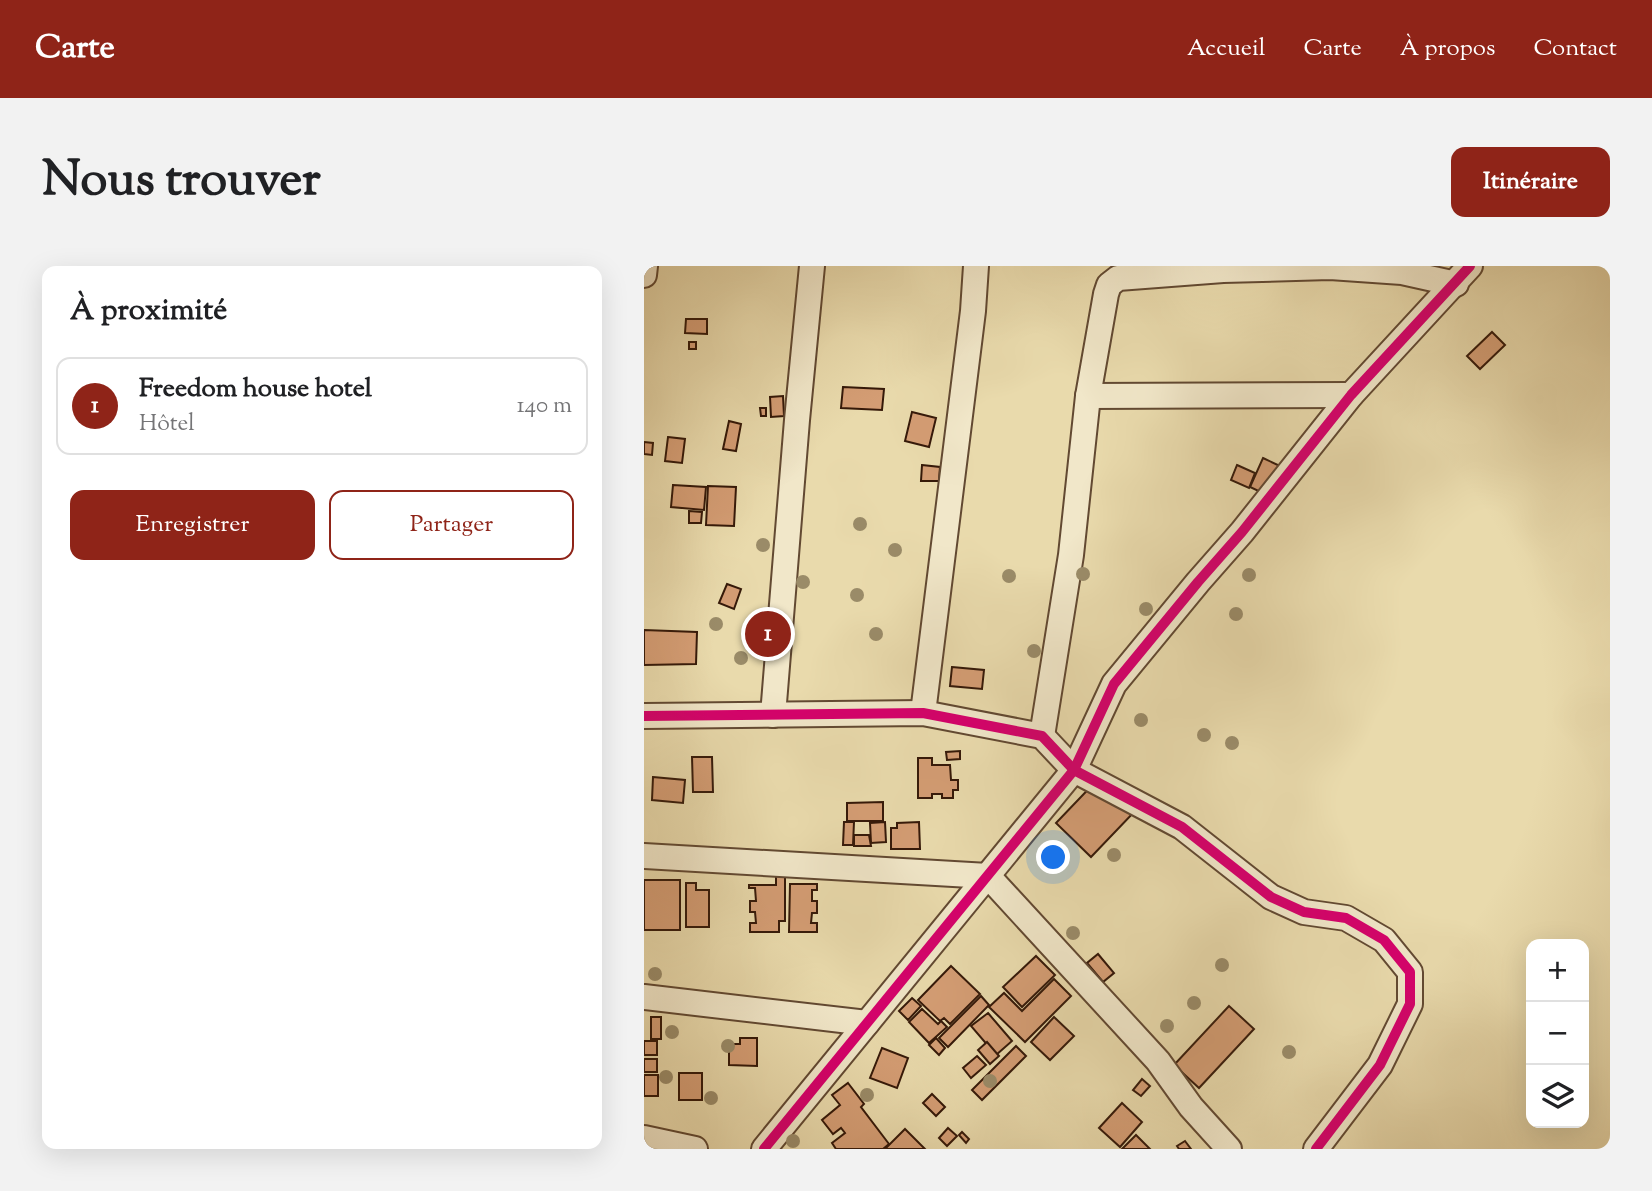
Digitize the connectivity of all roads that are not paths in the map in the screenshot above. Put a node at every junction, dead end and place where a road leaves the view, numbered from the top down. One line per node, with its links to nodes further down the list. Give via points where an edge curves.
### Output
1 (645, 266): 4 (street)
2 (813, 266): 9 (street)
3 (976, 266): 8 (street)
4 (644, 275)
5 (1463, 275): 6 (street, via 1330,267 1118,278 1106,295); 7 (street)
6 (1088, 396): 7 (street); 11 (street, via 1071,555)
7 (1351, 396): 12 (street, via 1114,684)
8 (923, 713): 9 (street); 11 (street)
9 (773, 715): 10 (street)
10 (644, 716)
11 (1042, 736): 12 (street)
12 (1074, 770): 14 (street); 21 (street, via 1182,827 1271,897 1304,912 1346,918 1384,940 1410,972 1410,1004 1380,1065)
13 (644, 856): 14 (street)
14 (988, 876): 16 (street); 20 (street, via 1158,1061)
15 (644, 997): 16 (street)
16 (867, 1023): 19 (street)
17 (644, 1138): 18 (street)
18 (695, 1149)
19 (764, 1149)
20 (1229, 1149)
21 (1316, 1149)

